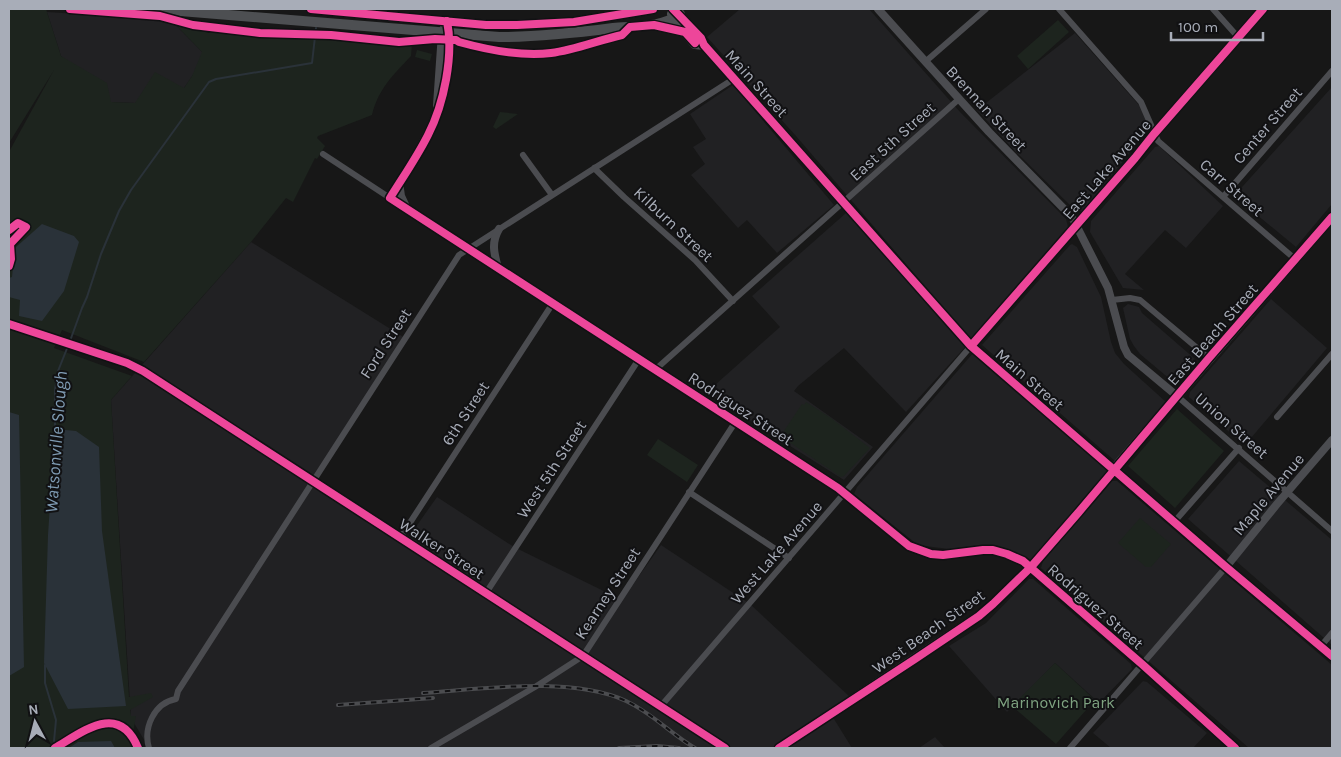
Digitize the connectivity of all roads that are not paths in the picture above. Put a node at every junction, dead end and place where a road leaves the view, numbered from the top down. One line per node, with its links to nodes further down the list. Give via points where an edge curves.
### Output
1 (156, 9): 14 (main road)
2 (310, 9): 11 (main road)
3 (653, 9): 11 (main road, via 540,25)
4 (669, 9): 10 (main road, Main Street)
5 (878, 9): 17 (street, Brennan Street)
6 (986, 9): 17 (street)
7 (1059, 9): 21 (street, via 1141,102)
8 (1213, 9): 15 (street)
9 (1263, 9): 15 (main road, East Lake Avenue)
10 (678, 13): 12 (main road); 13 (main road, Main Street); 16 (main road, Main Street)
11 (446, 21): 14 (street)
12 (654, 25): 13 (main road); 14 (main road, via 539,37 499,38)
13 (685, 32): 16 (main road, Main Street, via 695,44)
14 (446, 33): 25 (street, via 444,93 425,140)
15 (1238, 37): 21 (main road, East Lake Avenue)
16 (704, 45): 19 (main road, Main Street)
17 (925, 62): 20 (street, Brennan Street)
18 (1331, 74): 27 (street, Center Street)
19 (735, 78): 24 (street, Ford Street); 29 (main road, Main Street)
20 (959, 99): 29 (street, East 5th Street); 32 (street, Brennan Street)
21 (1154, 134): 27 (street, Carr Street); 32 (main road, East Lake Avenue)
22 (323, 154): 28 (street, Rodriguez Street)
23 (524, 155): 26 (street)
24 (594, 168): 26 (street, Ford Street); 38 (street, Kilburn Street, via 697,262)
25 (399, 182): 28 (street); 30 (street)
26 (552, 195): 33 (street, Ford Street)
27 (1223, 197): 35 (street, Carr Street)
28 (390, 198): 30 (street, Rodriguez Street)
29 (843, 202): 38 (street); 41 (main road, Main Street)
30 (407, 210): 34 (street, Rodriguez Street)
31 (1332, 216): 35 (main road, East Beach Street)
32 (1076, 225): 37 (street, Union Street); 41 (main road, East Lake Avenue)
33 (499, 228): 34 (street, Ford Street); 36 (street, via 493,247)
34 (468, 248): 36 (street, Rodriguez Street); 52 (street, Ford Street, via 459,255)
35 (1295, 259): 43 (main road, East Beach Street)
36 (498, 268): 39 (street, Rodriguez Street)
37 (1112, 300): 43 (street, via 1140,300); 46 (street, Union Street, via 1121,343 1128,354)
38 (733, 301): 45 (street)
39 (553, 303): 44 (street, Rodriguez Street); 58 (street, 6th Street)
40 (9, 324): 52 (main road, Walker Street, via 143,371)
41 (971, 346): 51 (main road, Main Street); 55 (street, West Lake Avenue)
42 (1332, 354): 47 (street)
43 (1209, 358): 46 (main road, East Beach Street)
44 (639, 359): 45 (street, Rodriguez Street); 62 (street, West 5th Street)
45 (656, 369): 48 (street, Rodriguez Street)
46 (1177, 396): 50 (street, Union Street); 51 (main road, East Beach Street)
47 (1277, 417)
48 (736, 421): 53 (street, Kearney Street); 55 (street, Rodriguez Street)
49 (1332, 440): 54 (street, Maple Avenue)
50 (1239, 448): 54 (street, Union Street); 56 (street)
51 (1114, 469): 56 (main road, Main Street); 60 (main road, West Beach Street)
52 (313, 482): 58 (main road, Walker Street); 70 (street, Ford Street, via 178,691 176,699 166,702 154,715 147,732)
53 (689, 492): 59 (street); 65 (street, Kearney Street)
54 (1287, 492): 57 (street, Union Street); 61 (street, Maple Avenue)
55 (845, 493): 59 (street, West Lake Avenue); 60 (street, Rodriguez Street, via 900,540 918,550 943,555 993,550 1015,557)
56 (1175, 521): 61 (main road, Main Street)
57 (1332, 531)
58 (400, 538): 62 (main road, Walker Street)
59 (789, 558): 68 (street, West Lake Avenue)
60 (1031, 567): 67 (street, Rodriguez Street); 73 (main road, West Beach Street, via 979,616)
61 (1226, 567): 64 (main road, Main Street); 67 (street)
62 (486, 593): 65 (main road, Walker Street)
63 (1332, 633): 64 (street)
64 (1321, 646): 66 (main road, Main Street)
65 (583, 656): 68 (main road, Walker Street); 71 (street, Kearney Street)
66 (1332, 656)
67 (1143, 665): 69 (street, Rodriguez Street); 74 (street)
68 (661, 706): 72 (main road, Walker Street)
69 (1229, 746)
70 (149, 748)
71 (431, 748)
72 (725, 748)
73 (779, 748)
74 (1070, 748)

